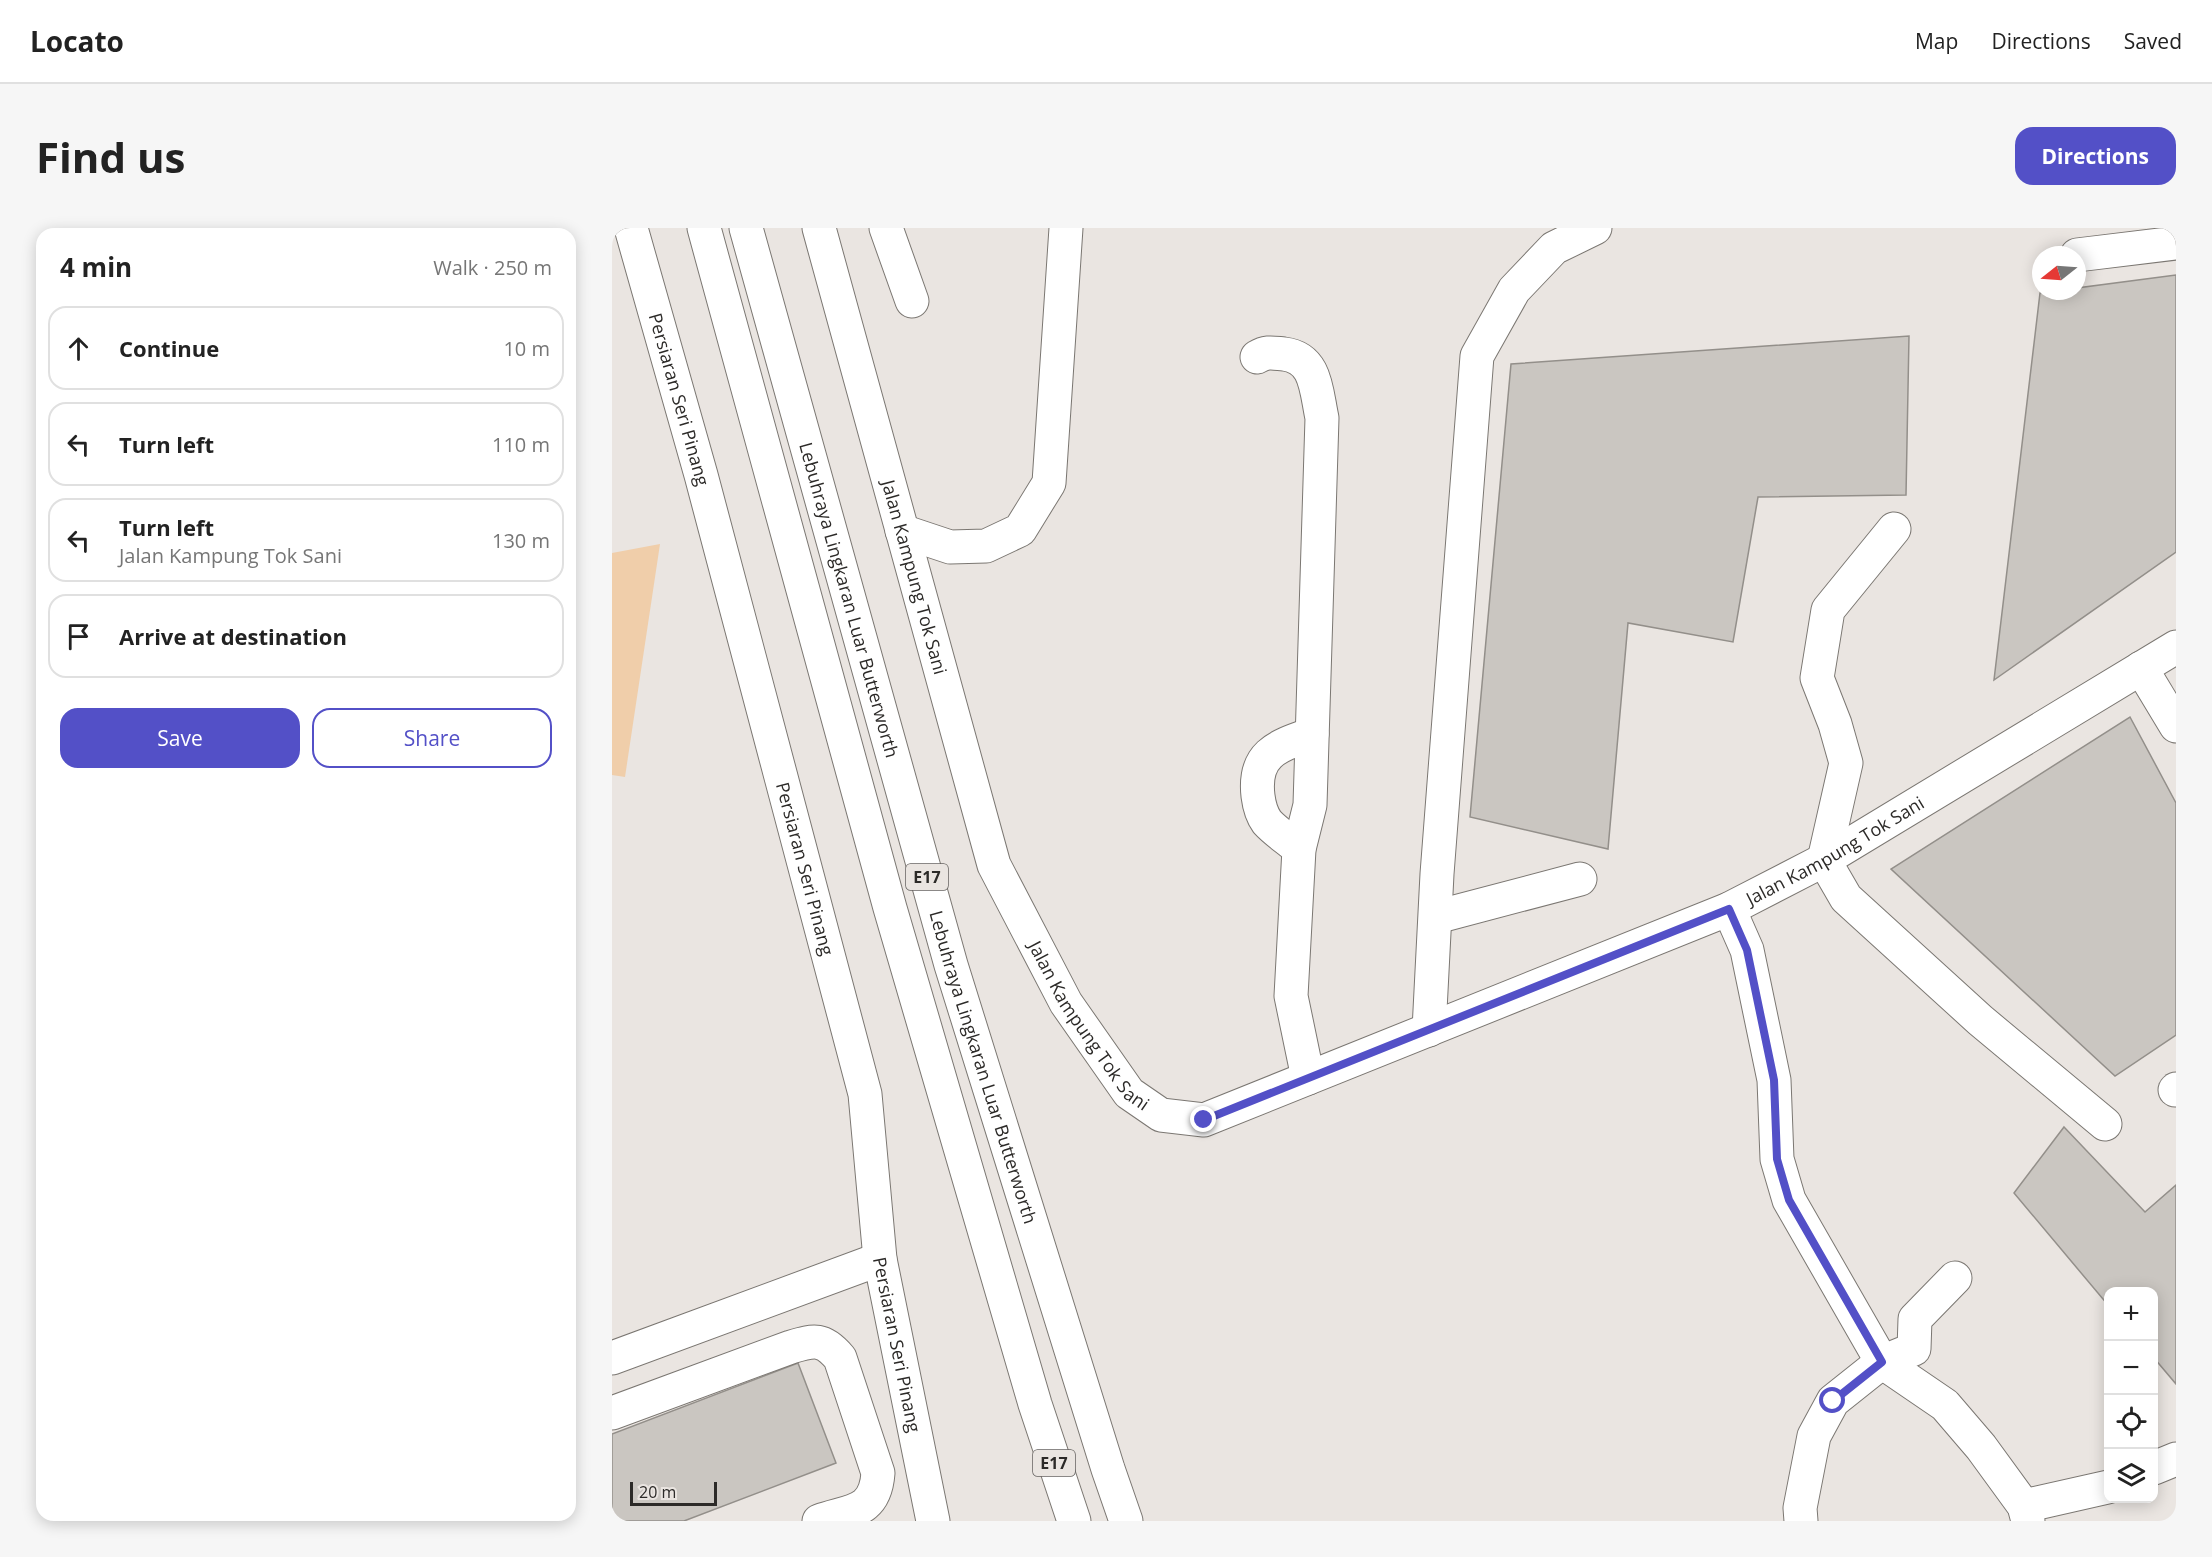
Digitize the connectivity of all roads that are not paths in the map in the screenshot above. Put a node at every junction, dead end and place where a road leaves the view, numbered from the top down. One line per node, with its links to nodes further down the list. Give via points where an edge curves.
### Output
1 (632, 228): 26 (main road, Persiaran Seri Pinang, via 865,1094)
2 (704, 228): 37 (main road, E17, via 894,919 1035,1404)
3 (746, 228): 38 (main road, Lebuhraya Lingkaran Luar Butterworth / E17, via 951,965)
4 (819, 228): 13 (main road, Jalan Kampung Tok Sani)
5 (886, 228): 10 (main road)
6 (1066, 228): 13 (main road, via 1049,483 1020,530 986,546 950,547)
7 (1595, 228): 22 (main road, via 1554,248 1514,290 1477,356)
8 (2176, 243): 9 (main road)
9 (2086, 254)
10 (912, 301)
11 (1257, 357): 17 (main road, via 1265,352 1297,356 1311,370 1322,418)
12 (1894, 529): 19 (main road, via 1828,609 1817,678 1846,763)
13 (902, 531): 24 (main road, Jalan Kampung Tok Sani, via 994,865 1066,1003 1130,1093 1161,1115 1204,1120)
14 (2176, 646): 15 (main road, Jalan Kampung Tok Sani)
15 (2141, 668): 16 (main road); 19 (main road, Jalan Kampung Tok Sani)
16 (2176, 726)
17 (1312, 734): 18 (main road, via 1310,805); 18 (main road, via 1280,745 1260,764 1257,784 1266,820)
18 (1299, 849): 24 (main road, via 1291,996)
19 (1824, 860): 21 (main road, Jalan Kampung Tok Sani); 25 (main road, via 1846,898 1980,1020)
20 (1580, 879): 22 (main road)
21 (1729, 909): 23 (main road, Jalan Kampung Tok Sani); 29 (main road, via 1747,950 1772,1070 1777,1159 1789,1200)
22 (1436, 917): 23 (main road)
23 (1429, 1030): 24 (main road, Jalan Kampung Tok Sani)
24 (1308, 1078)
25 (2104, 1124)
26 (880, 1259): 28 (main road); 36 (main road, Persiaran Seri Pinang)
27 (1954, 1278): 29 (main road, via 1915,1319 1914,1349)
28 (612, 1358)
29 (1882, 1362): 34 (main road, via 1945,1405 1981,1447); 39 (main road, via 1833,1401 1814,1436)
30 (612, 1413): 35 (main road, via 791,1347 812,1341 829,1345 840,1358 878,1473 871,1499 862,1508)
31 (2176, 1459): 32 (main road)
32 (2158, 1466)
33 (2104, 1489): 34 (main road)
34 (2026, 1513)
35 (819, 1521)
36 (933, 1521)
37 (1074, 1521)
38 (1126, 1521)
39 (1801, 1521)

